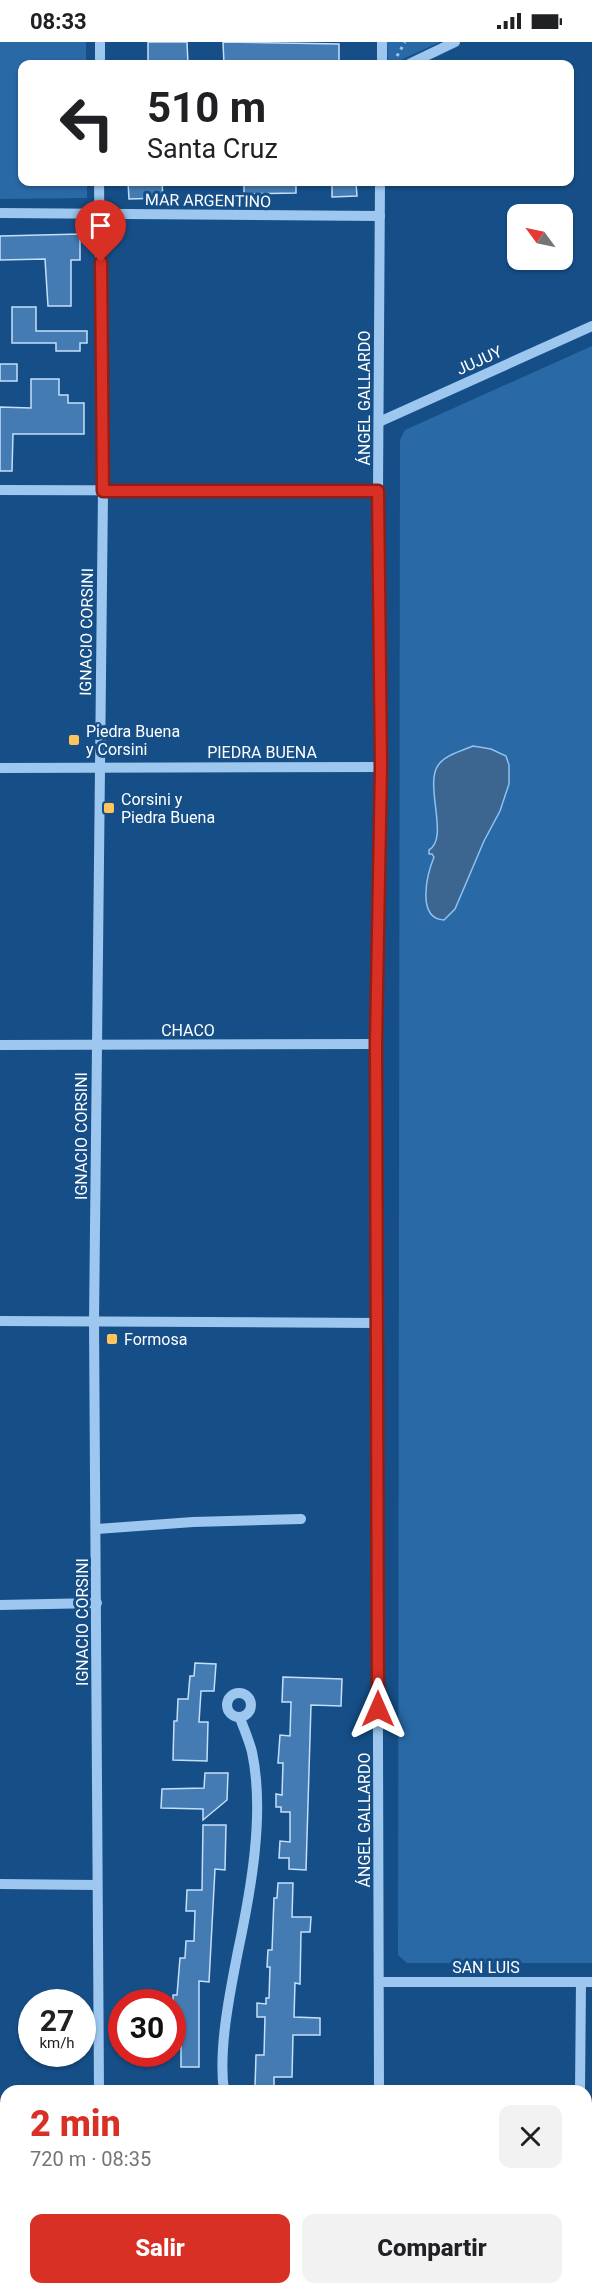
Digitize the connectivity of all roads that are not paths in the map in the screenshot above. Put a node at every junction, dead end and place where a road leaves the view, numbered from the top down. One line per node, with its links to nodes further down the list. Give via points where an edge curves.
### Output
1 (100, 42): 4 (street)
2 (382, 42): 5 (street)
3 (455, 42): 6 (street)
4 (100, 60)
5 (382, 60)
6 (417, 60)
7 (99, 186): 10 (street, IGNACIO CORSINI)
8 (380, 186): 11 (street, ÁNGEL GALLARDO)
9 (0, 213): 10 (street, MAR ARGENTINO)
10 (99, 214): 11 (street, MAR ARGENTINO); 15 (street, IGNACIO CORSINI)
11 (380, 216): 13 (street, ÁNGEL GALLARDO)
12 (592, 326): 13 (street, JUJUY)
13 (379, 422): 16 (street, ÁNGEL GALLARDO)
14 (0, 490): 15 (street)
15 (103, 491): 16 (street); 19 (street, IGNACIO CORSINI)
16 (378, 491): 17 (street, ÁNGEL GALLARDO)
17 (381, 767): 19 (street, PIEDRA BUENA); 20 (street, ÁNGEL GALLARDO)
18 (0, 768): 19 (street, PIEDRA BUENA)
19 (99, 768): 22 (street, IGNACIO CORSINI)
20 (376, 1044): 22 (street, CHACO); 25 (street, ÁNGEL GALLARDO)
21 (0, 1045): 22 (street, CHACO)
22 (96, 1045): 24 (street, IGNACIO CORSINI)
23 (0, 1321): 24 (street)
24 (94, 1322): 25 (street); 27 (street, IGNACIO CORSINI)
25 (376, 1323): 33 (street, ÁNGEL GALLARDO)
26 (301, 1519): 27 (street)
27 (97, 1529): 28 (street, IGNACIO CORSINI)
28 (97, 1603): 29 (street); 32 (street, IGNACIO CORSINI)
29 (0, 1605)
30 (240, 1718): 36 (street, via 252,1753 256,1811 251,1877 230,1991)
31 (0, 1884): 32 (street)
32 (97, 1885): 35 (street, IGNACIO CORSINI)
33 (380, 1982): 34 (street, SAN LUIS); 37 (street, ÁNGEL GALLARDO)
34 (586, 1982): 38 (street)
35 (99, 2085)
36 (224, 2085)
37 (379, 2085)
38 (580, 2085)

